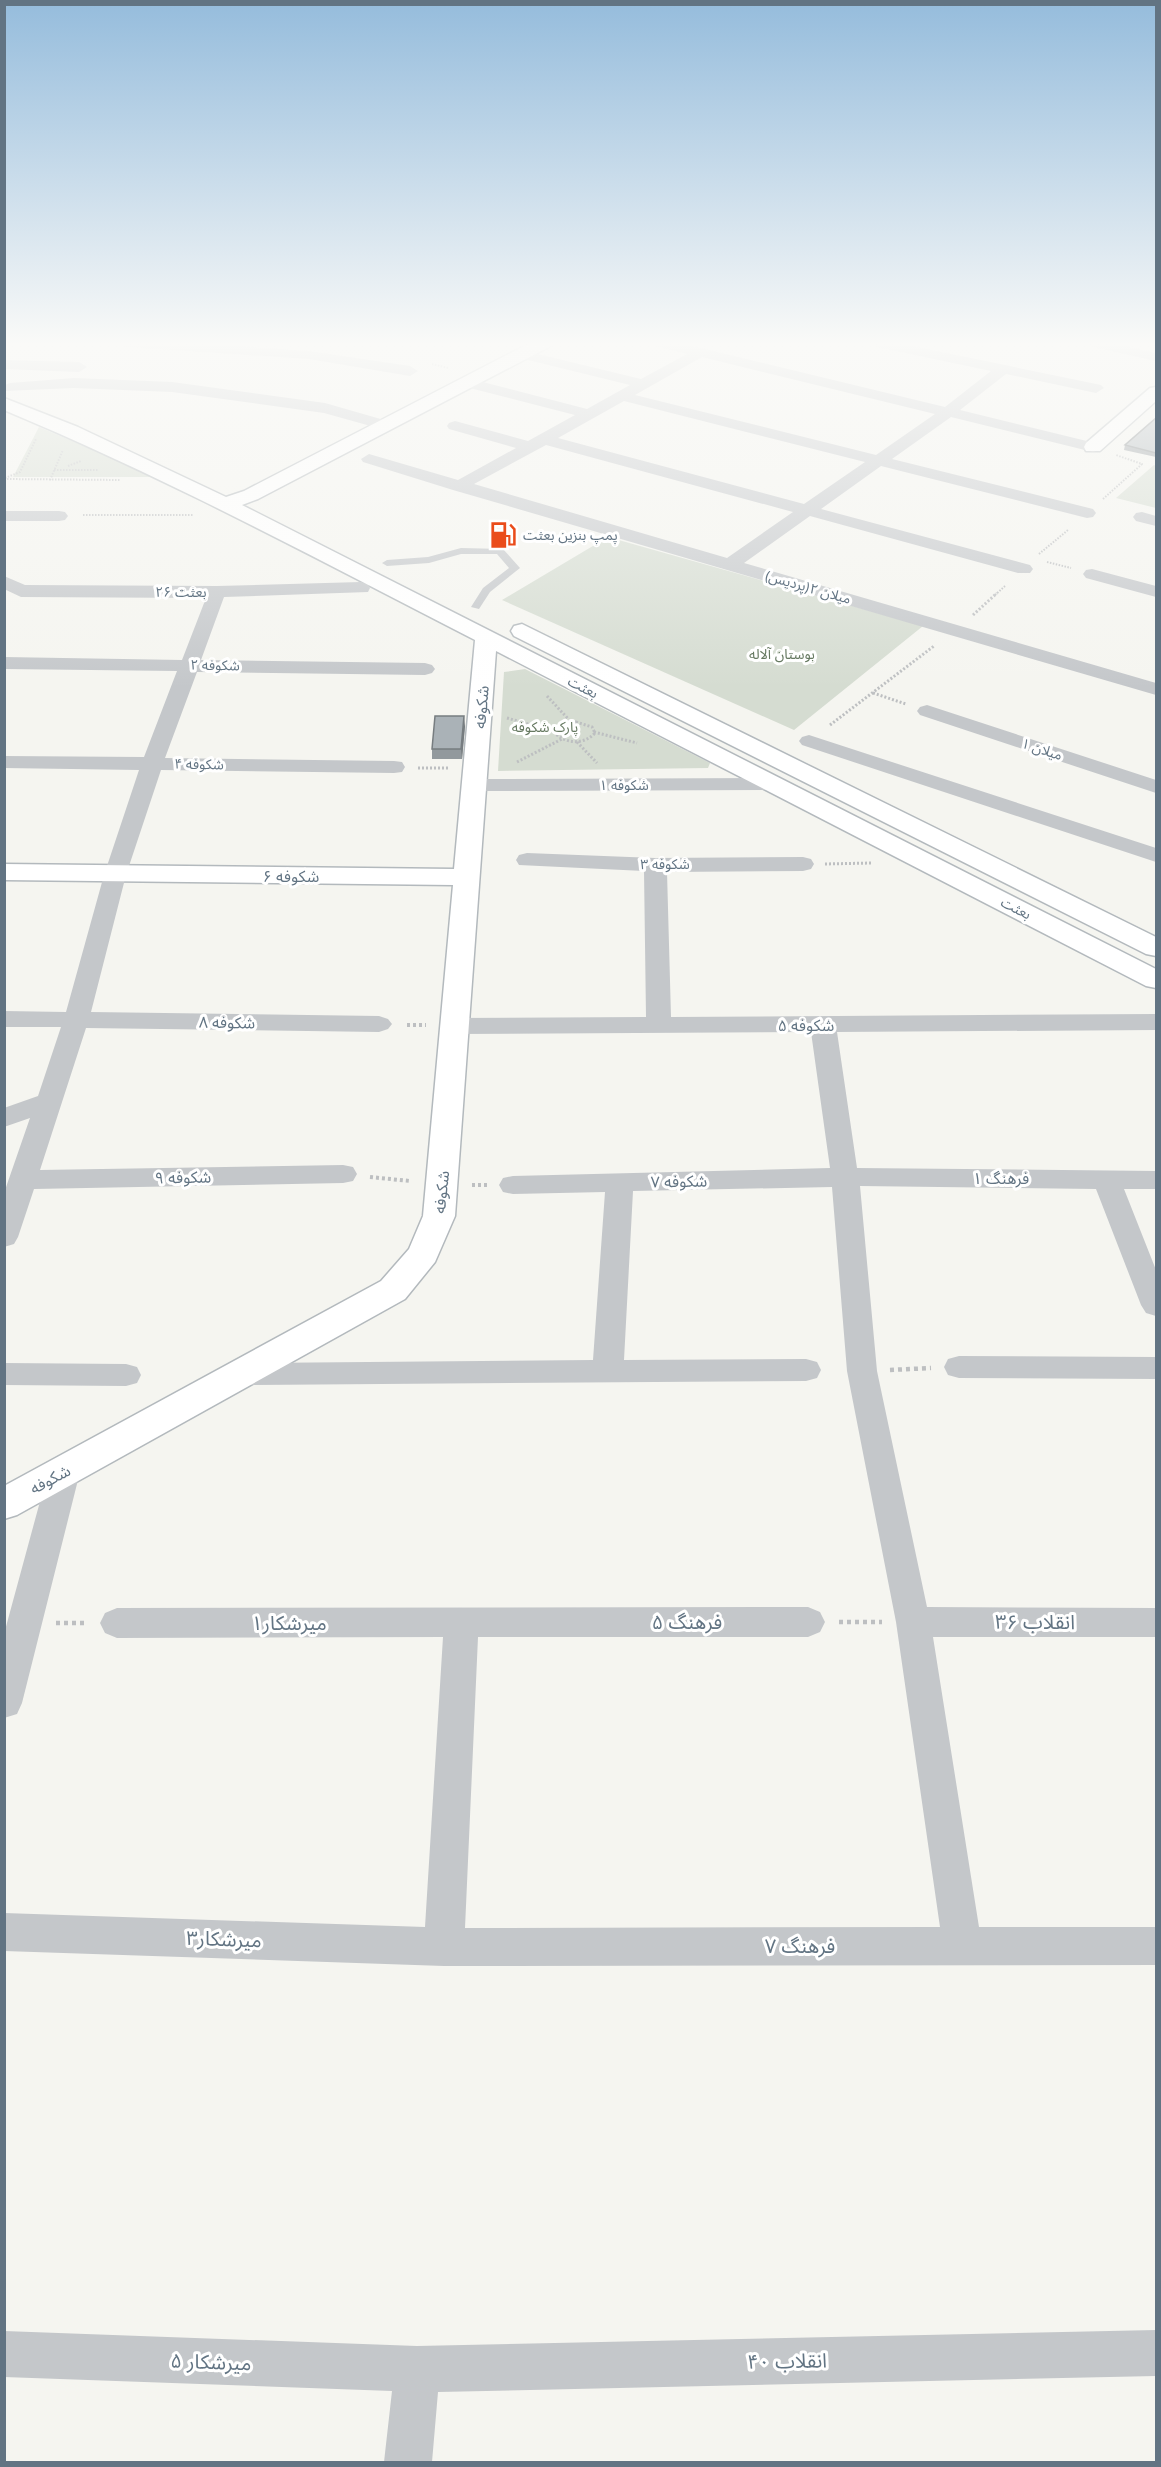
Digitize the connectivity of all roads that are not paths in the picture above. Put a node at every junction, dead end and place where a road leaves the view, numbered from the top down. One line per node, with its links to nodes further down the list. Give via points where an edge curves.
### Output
1 (128, 458): 11 (main road, بعثت)
2 (158, 458): 11 (main road, بعثت)
3 (324, 458): 11 (main road)
4 (510, 458): 10 (street)
5 (597, 458): 12 (street)
6 (868, 458): 9 (street)
7 (883, 458): 9 (street)
8 (369, 459): 10 (street, میلان ۲(پردیس))
9 (879, 461): 12 (street); 13 (street)
10 (459, 486): 17 (street, میلان ۲(پردیس))
11 (240, 504): 16 (main road, بعثت); 26 (main road, بعثت)
12 (807, 511): 17 (street); 18 (street)
13 (1087, 513)
14 (4, 516): 15 (street)
15 (59, 516)
16 (387, 563): 21 (main road, بعثت); 25 (lane, via 429,560 461,551 500,551 515,568)
17 (730, 564): 30 (street, میلان ۲(پردیس))
18 (1029, 564)
19 (1092, 574): 24 (street)
20 (4, 580): 23 (street, بعثت ۲۶, via 21,591)
21 (426, 583)
22 (361, 588): 23 (street, بعثت ۲۶)
23 (217, 592): 28 (street)
24 (1156, 592)
25 (466, 602): 26 (main road, بعثت)
26 (497, 626): 36 (main road, شکوفه, via 480,711); 37 (main road, بعثت); 47 (main road, بعثت)
27 (4, 663): 28 (street, شکوفه ۲)
28 (191, 664): 29 (street, شکوفه ۲); 34 (street)
29 (425, 669)
30 (1156, 689)
31 (927, 711): 38 (street, میلان ۱)
32 (809, 741): 39 (street)
33 (4, 762): 34 (street, شکوفه ۴)
34 (152, 764): 35 (street, شکوفه ۴); 44 (street)
35 (394, 767)
36 (475, 776): 37 (street, شکوفه ۱); 45 (main road, شکوفه)
37 (773, 784): 48 (main road, بعثت)
38 (1156, 787)
39 (1156, 855)
40 (527, 860): 42 (street, شکوفه ۳)
41 (803, 864): 42 (street, شکوفه ۳)
42 (655, 865): 54 (street)
43 (4, 872): 44 (main road, شکوفه ۶)
44 (115, 875): 45 (main road, شکوفه ۶); 51 (street)
45 (467, 877): 56 (main road, شکوفه)
46 (1156, 916): 47 (main road)
47 (1147, 943): 48 (main road)
48 (1108, 955): 49 (main road, بعثت)
49 (1156, 980)
50 (4, 1019): 51 (street, شکوفه ۸)
51 (76, 1020): 53 (street, شکوفه ۸); 57 (street)
52 (1156, 1022): 55 (street, شکوفه ۵)
53 (379, 1024)
54 (659, 1025): 55 (street, شکوفه ۵); 56 (street, شکوفه ۵)
55 (823, 1025): 60 (street)
56 (455, 1026): 73 (main road, شکوفه, via 439,1216 423,1254 393,1290)
57 (49, 1101): 58 (street); 61 (street)
58 (4, 1118)
59 (343, 1174): 61 (street, شکوفه ۹)
60 (844, 1177): 62 (street, فرهنگ ۱); 64 (street, شکوفه ۷); 78 (street, via 862,1371)
61 (23, 1179): 66 (street)
62 (1106, 1179): 63 (street, فرهنگ ۱); 67 (street)
63 (1156, 1180)
64 (620, 1182): 65 (street, شکوفه ۷); 71 (street)
65 (513, 1185)
66 (4, 1237)
67 (1156, 1305)
68 (959, 1367): 69 (street)
69 (1156, 1368)
70 (806, 1370): 71 (street)
71 (608, 1371): 73 (street)
72 (4, 1374): 74 (street)
73 (244, 1374): 75 (main road, شکوفه)
74 (126, 1375)
75 (64, 1472): 76 (main road, شکوفه); 82 (street)
76 (4, 1504)
77 (808, 1622): 81 (street, فرهنگ ۵)
78 (913, 1622): 79 (street, انقلاب ۳۶); 85 (street)
79 (1156, 1622)
80 (117, 1623): 81 (street, میرشکار۱)
81 (461, 1623): 87 (street)
82 (16, 1638): 83 (street)
83 (4, 1703)
84 (4, 1932): 87 (street, میرشکار۳)
85 (962, 1946): 86 (street, فرهنگ ۷); 87 (street, فرهنگ ۷)
86 (1156, 1946)
87 (444, 1947)
88 (1156, 2353): 90 (street, انقلاب ۴۰)
89 (4, 2354): 90 (street, میرشکار ۵)
90 (417, 2369): 91 (street)
91 (408, 2463)

